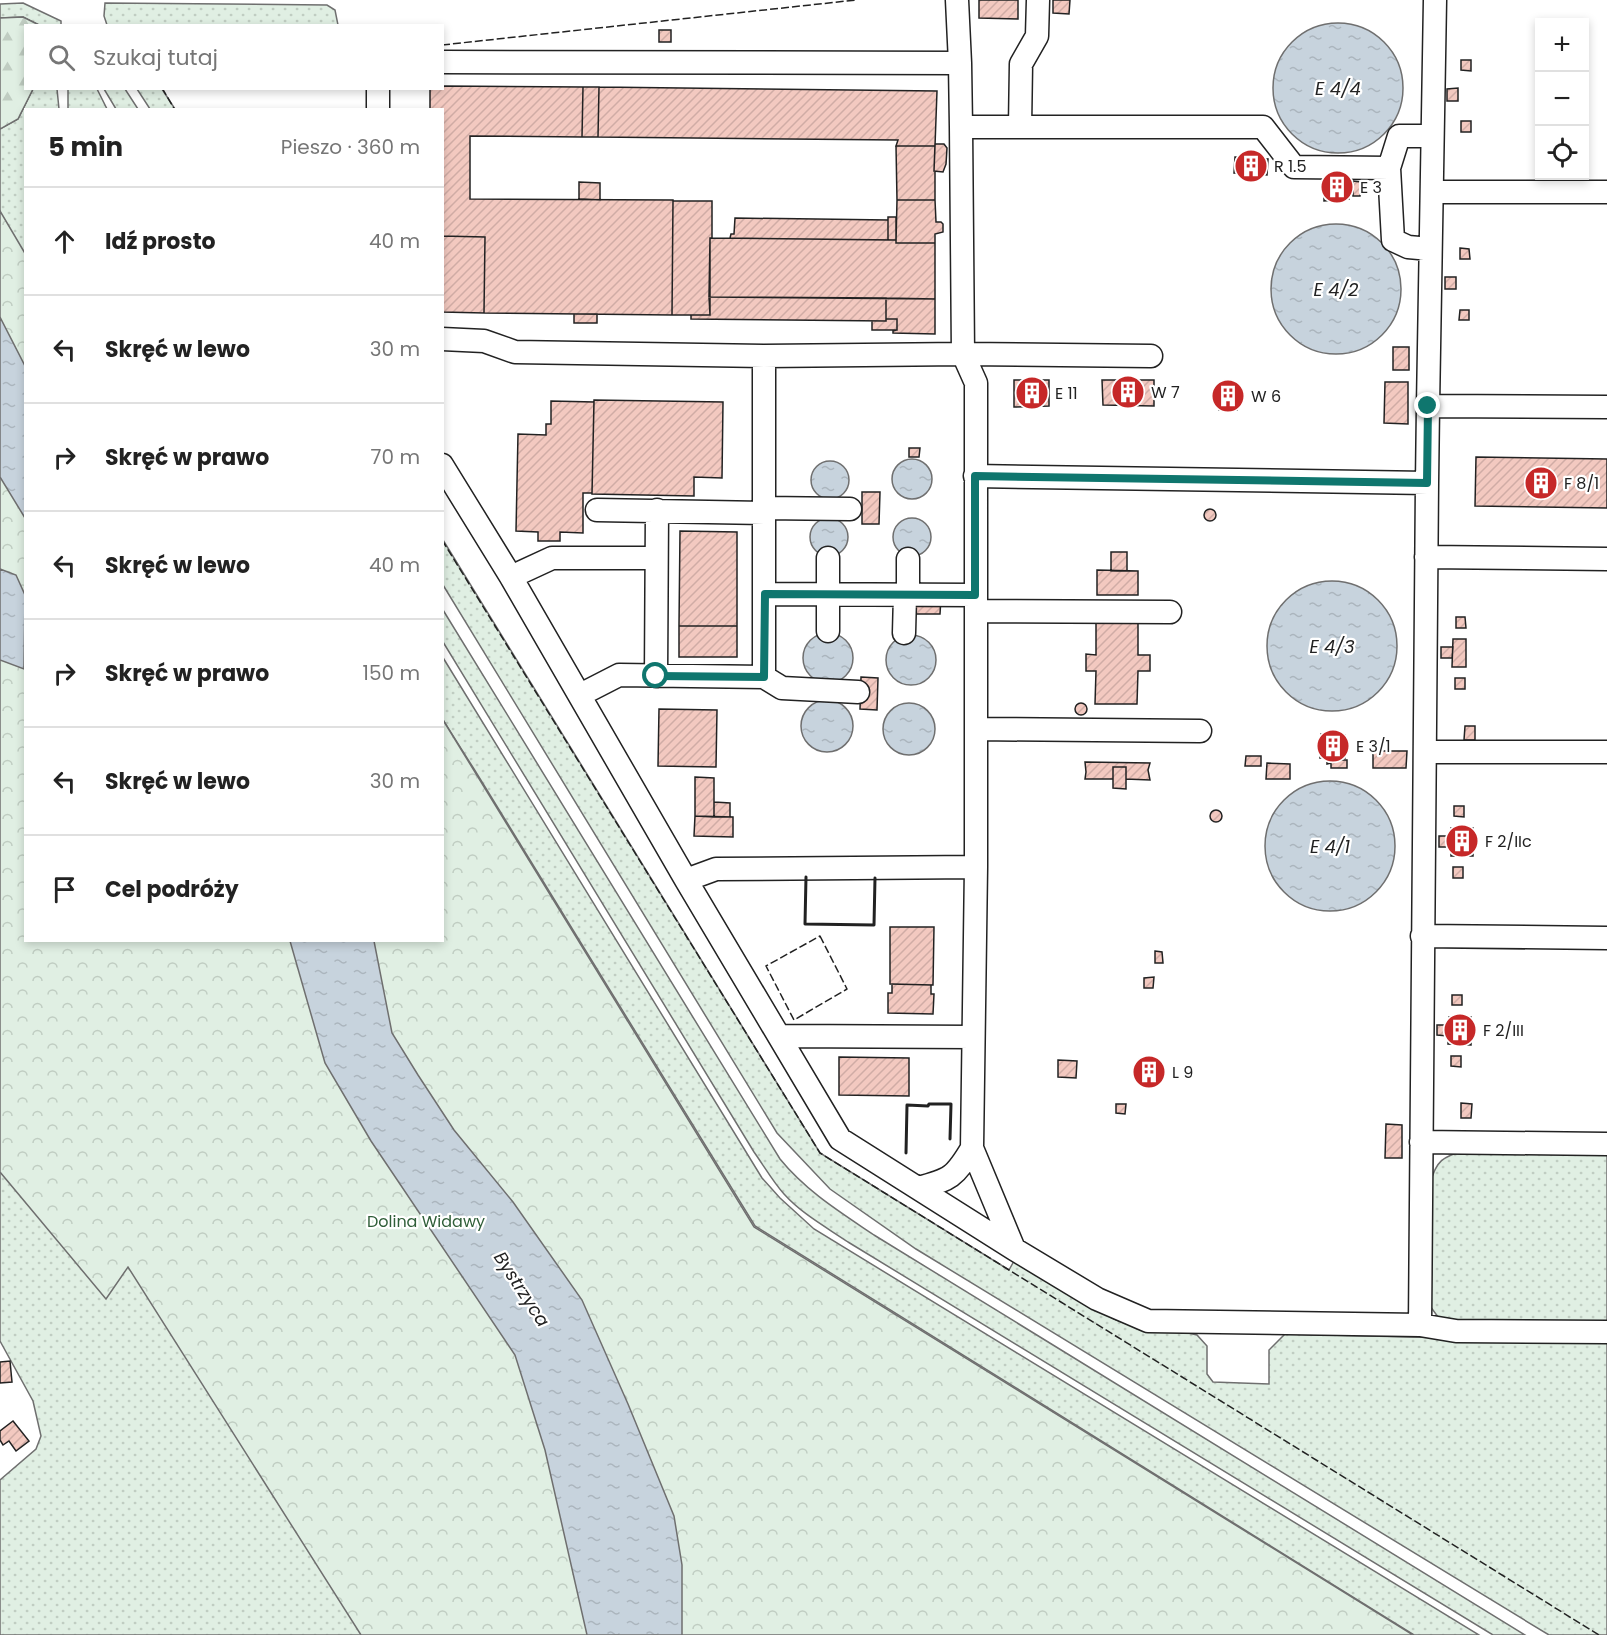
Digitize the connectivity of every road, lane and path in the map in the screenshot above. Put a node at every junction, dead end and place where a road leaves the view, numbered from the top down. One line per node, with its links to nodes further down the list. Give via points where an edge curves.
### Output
1 (957, 0): 5 (lane)
2 (1038, 0): 9 (lane, via 1037,36 1021,64)
3 (1435, 0): 10 (lane)
4 (444, 62): 5 (lane)
5 (960, 63): 8 (lane)
6 (378, 90): 7 (lane)
7 (378, 108)
8 (961, 127): 9 (lane); 16 (lane)
9 (1020, 127): 11 (lane, via 1263,127 1294,167)
10 (1432, 136): 11 (lane, via 1399,136); 12 (lane)
11 (1389, 168): 14 (lane, via 1393,240 1408,247)
12 (1432, 192): 13 (lane); 14 (lane)
13 (1607, 192)
14 (1431, 249): 19 (lane)
15 (444, 339): 17 (lane, via 484,341 514,352)
16 (963, 354): 17 (lane); 18 (lane); 22 (lane, via 976,383)
17 (764, 356): 27 (lane)
18 (1151, 356)
19 (1428, 406): 20 (lane); 23 (lane)
20 (1607, 407)
21 (444, 468): 33 (lane)
22 (975, 476): 23 (lane); 37 (lane)
23 (1427, 483): 30 (lane)
24 (850, 509): 27 (lane)
25 (597, 510): 26 (lane)
26 (657, 510): 27 (lane); 28 (lane)
27 (764, 510): 34 (lane)
28 (656, 558): 33 (lane, via 552,558); 41 (lane)
29 (828, 558): 36 (lane)
30 (1426, 558): 32 (lane); 47 (lane)
31 (908, 559): 35 (lane)
32 (1607, 559)
33 (511, 577): 44 (lane)
34 (765, 594): 36 (lane); 42 (lane)
35 (906, 594): 36 (lane); 37 (lane); 40 (lane)
36 (828, 595): 39 (lane)
37 (976, 603): 38 (lane); 45 (lane)
38 (1170, 612)
39 (828, 631)
40 (904, 633)
41 (656, 676): 42 (lane); 44 (lane, via 619,675)
42 (764, 677): 43 (lane, via 782,688)
43 (858, 692)
44 (580, 695): 50 (lane)
45 (976, 729): 46 (lane); 49 (lane)
46 (1200, 731)
47 (1425, 752): 48 (lane); 51 (lane)
48 (1607, 752)
49 (976, 867): 50 (lane, via 716,869); 54 (lane)
50 (686, 880): 53 (lane)
51 (1422, 936): 52 (lane); 55 (lane)
52 (1607, 938)
53 (781, 1036): 54 (lane); 58 (lane, via 840,1139)
54 (973, 1037): 57 (lane)
55 (1421, 1142): 56 (lane); 60 (lane)
56 (1607, 1144)
57 (972, 1148): 58 (lane, via 959,1170 944,1181); 59 (lane)
58 (918, 1188): 59 (lane)
59 (1014, 1249): 60 (lane, via 1096,1299 1148,1321)
60 (1420, 1326): 61 (lane, via 1455,1331)
61 (1607, 1332)

